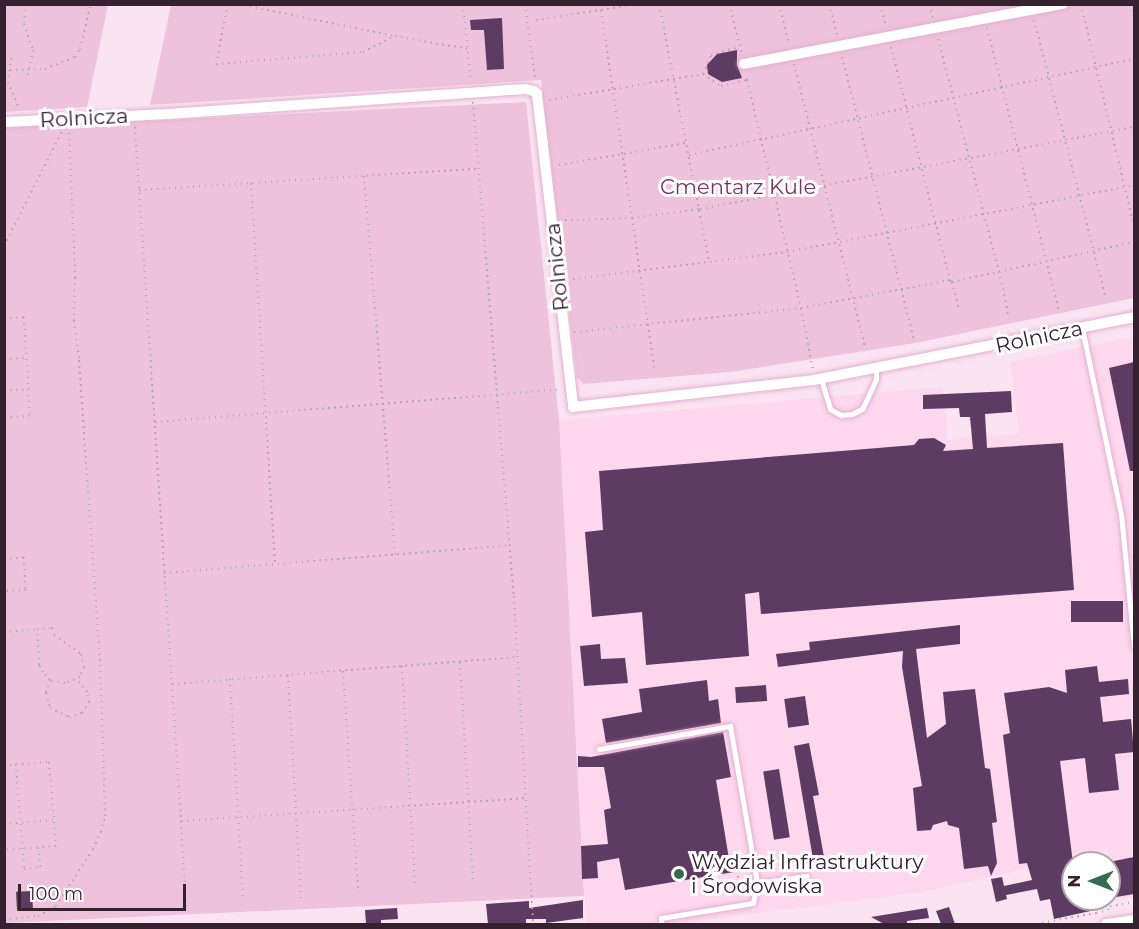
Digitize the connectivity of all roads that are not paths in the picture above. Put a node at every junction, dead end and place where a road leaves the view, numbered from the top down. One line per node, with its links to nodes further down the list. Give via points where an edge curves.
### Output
1 (1063, 4): 2 (street)
2 (744, 64)
3 (4, 122): 7 (street, Rolnicza, via 525,89 538,98 573,407)
4 (1134, 317): 5 (street, Rolnicza)
5 (1082, 328): 6 (street, Rolnicza); 8 (lane, via 1121,514)
6 (876, 369): 7 (street, Rolnicza); 7 (lane, via 876,379 862,409 852,414 841,415 830,409)
7 (818, 379)
8 (1134, 646)
9 (599, 749): 11 (lane, via 730,726)
10 (807, 876): 11 (lane)
11 (758, 883): 13 (lane, via 753,903 661,918)
12 (1134, 920): 14 (street)
13 (661, 924)
14 (1107, 924)

